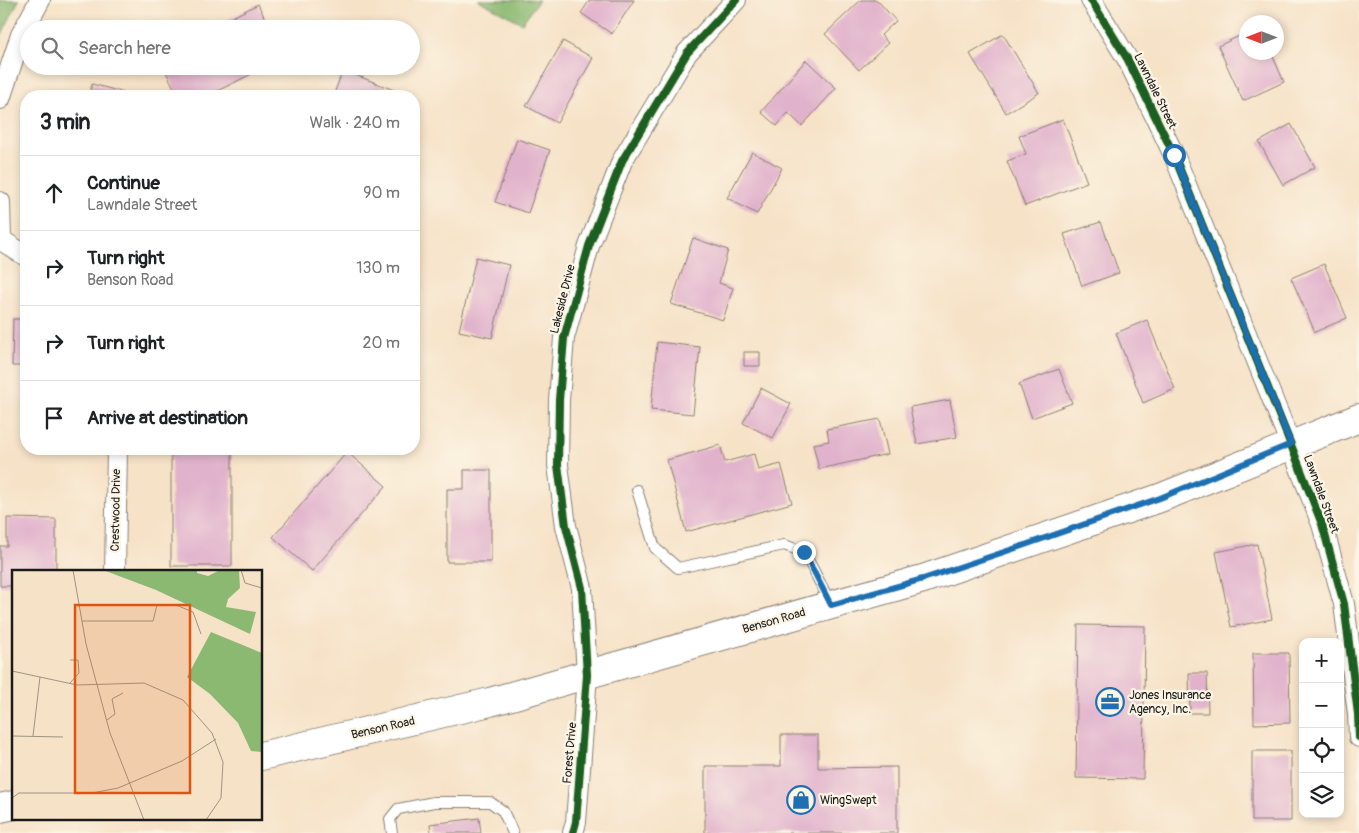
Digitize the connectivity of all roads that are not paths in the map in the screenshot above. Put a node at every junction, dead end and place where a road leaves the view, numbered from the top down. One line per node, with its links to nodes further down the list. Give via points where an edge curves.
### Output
1 (40, 0): 4 (street)
2 (736, 0): 15 (street, Lakeside Drive, via 687,53 622,161 589,246 564,338 558,400 558,466 566,526 582,588)
3 (1091, 0): 10 (street, Lawndale Street, via 1128,60 1174,155)
4 (29, 20)
5 (20, 38): 6 (street)
6 (0, 99)
7 (0, 202): 8 (street, via 1,240)
8 (20, 252)
9 (1359, 418): 10 (main road, Benson Road)
10 (1291, 444): 14 (main road, Benson Road, via 1160,498 923,579); 16 (street, Lawndale Street, via 1322,524 1344,604)
11 (117, 455): 13 (street, Crestwood Drive)
12 (637, 490): 14 (lane, via 655,548 678,568 784,545 804,552)
13 (116, 570)
14 (831, 605): 15 (main road, Benson Road)
15 (587, 675): 17 (main road, Benson Road, via 490,702); 20 (street, Forest Drive)
16 (1359, 737)
17 (262, 756)
18 (392, 833): 19 (lane, via 390,818 398,809 434,802 490,802 503,811)
19 (513, 833)
20 (573, 833)

